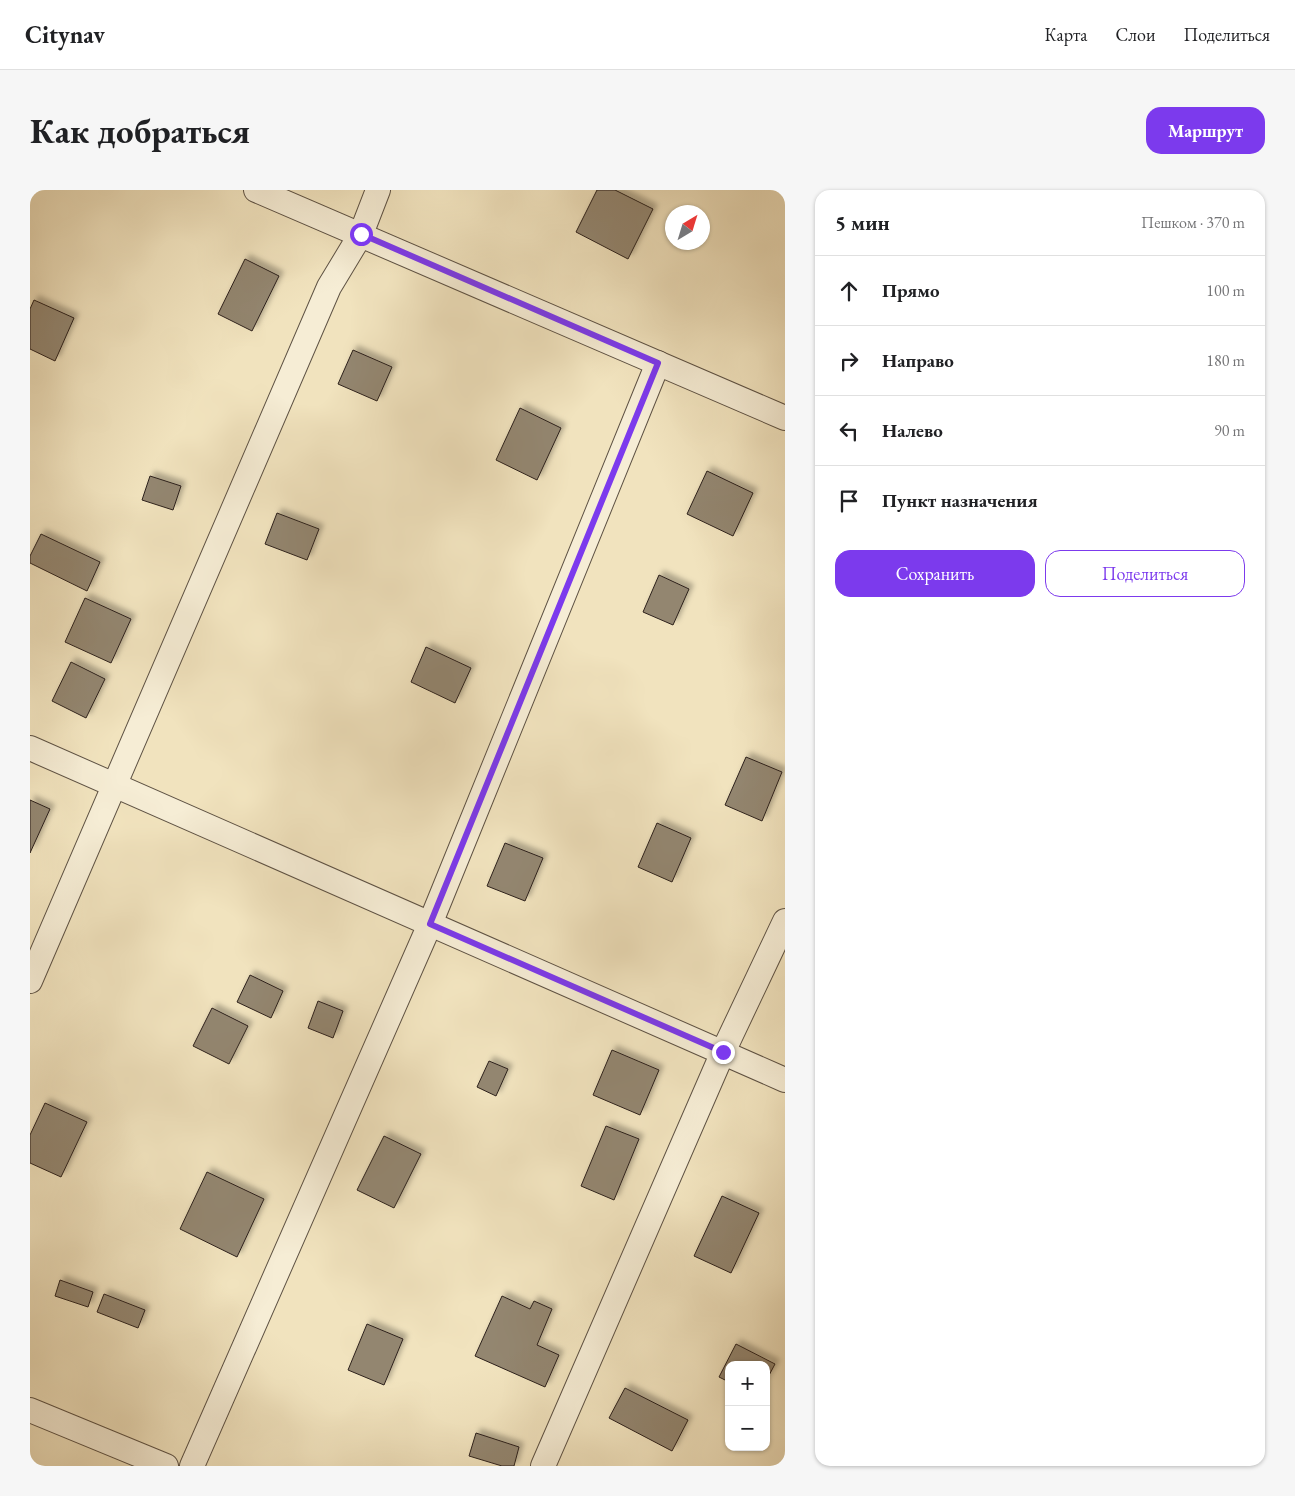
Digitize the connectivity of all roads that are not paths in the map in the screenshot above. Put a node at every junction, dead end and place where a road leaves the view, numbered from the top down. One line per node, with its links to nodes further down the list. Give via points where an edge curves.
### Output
1 (256, 190): 3 (street)
2 (378, 190): 3 (street)
3 (361, 234): 4 (street); 7 (street, via 329,287)
4 (658, 363): 5 (street); 9 (street)
5 (785, 418)
6 (30, 748): 7 (street)
7 (115, 785): 9 (street); 10 (street)
8 (785, 921): 11 (street)
9 (430, 924): 11 (street); 15 (street)
10 (30, 981)
11 (723, 1052): 12 (street); 16 (street)
12 (785, 1080)
13 (30, 1410): 14 (street)
14 (166, 1466)
15 (192, 1466)
16 (544, 1466)

